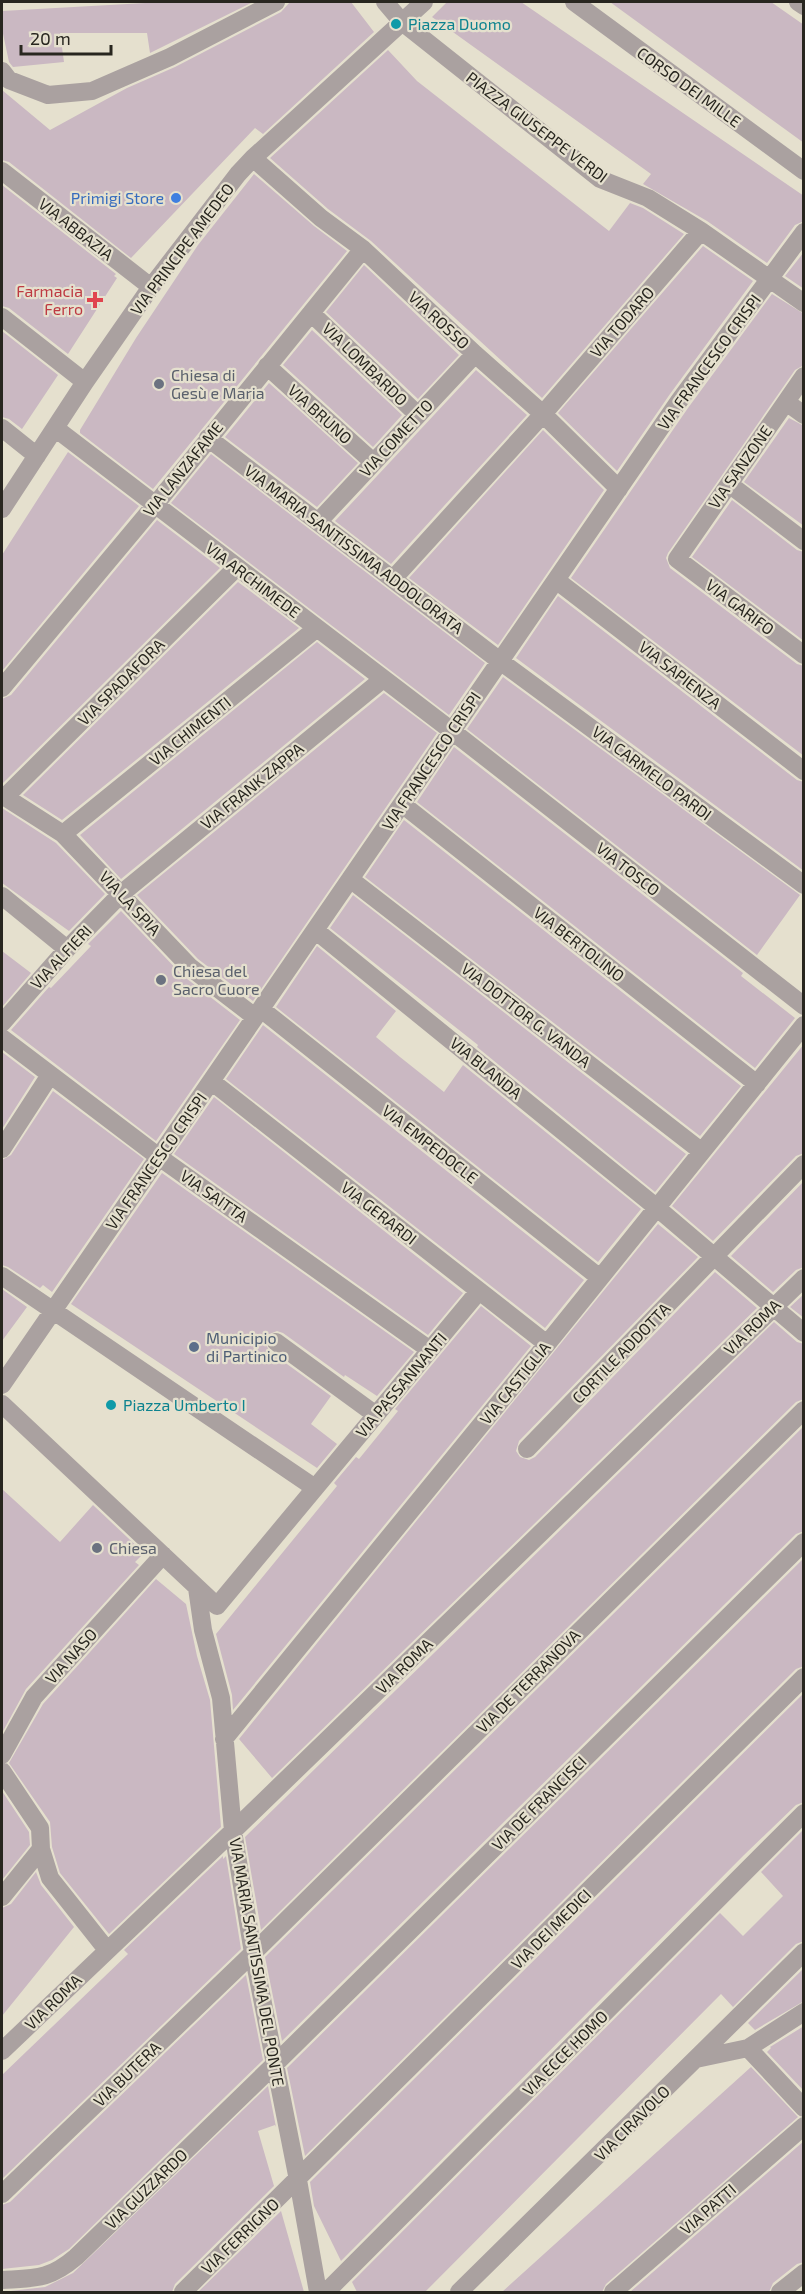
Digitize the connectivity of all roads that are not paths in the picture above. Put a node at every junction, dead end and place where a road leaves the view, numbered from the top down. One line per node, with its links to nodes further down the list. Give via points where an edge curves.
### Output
1 (276, 2): 8 (street, via 170,57 92,91 48,95 9,80)
2 (385, 2): 7 (street, PIAZZA GIUSEPPE VERDI)
3 (424, 2): 7 (street, VIA PRINCIPE AMEDEO)
4 (574, 2): 11 (street, CORSO DEI MILLE)
5 (798, 2): 6 (street)
6 (804, 6)
7 (402, 22): 9 (street, VIA PRINCIPE AMEDEO); 12 (street, PIAZZA GIUSEPPE VERDI, via 600,179 648,198)
8 (2, 71)
9 (253, 158): 14 (street, VIA ROSSO); 16 (street, VIA PRINCIPE AMEDEO)
10 (2, 171): 16 (street, VIA ABBAZIA)
11 (804, 171)
12 (701, 231): 15 (street, PIAZZA GIUSEPPE VERDI); 25 (street, VIA TODARO)
13 (804, 232): 15 (street, VIA FRANCESCO CRISPI)
14 (363, 249): 18 (street, VIA LANZAFAME); 20 (street, VIA ROSSO)
15 (770, 279): 17 (street, PIAZZA GIUSEPPE VERDI); 34 (street, VIA FRANCESCO CRISPI)
16 (151, 287): 23 (street, VIA PRINCIPE AMEDEO)
17 (804, 303)
18 (311, 313): 21 (street, VIA LANZAFAME); 26 (street, VIA LOMBARDO)
19 (2, 317): 23 (street)
20 (475, 354): 25 (street, VIA ROSSO); 26 (street, VIA COMETTO)
21 (267, 366): 30 (street, VIA LANZAFAME); 32 (street, VIA BRUNO)
22 (804, 376): 24 (street, VIA SANZONE)
23 (85, 382): 29 (street, VIA PRINCIPE AMEDEO)
24 (786, 402): 27 (street); 33 (street, VIA SANZONE)
25 (543, 414): 34 (street, VIA ROSSO); 41 (street, VIA TODARO)
26 (418, 415): 32 (street, VIA COMETTO)
27 (804, 416)
28 (2, 428): 31 (street)
29 (55, 428): 31 (street, VIA PRINCIPE AMEDEO); 35 (street, VIA ARCHIMEDE)
30 (208, 438): 35 (street, VIA LANZAFAME); 37 (street, VIA MARIA SANTISSIMA ADDOLORATA)
31 (37, 456): 36 (street, VIA PRINCIPE AMEDEO)
32 (373, 462): 37 (street, VIA COMETTO)
33 (729, 484): 38 (street); 39 (street, VIA SANZONE)
34 (619, 489): 42 (street, VIA FRANCESCO CRISPI)
35 (155, 505): 40 (street, VIA ARCHIMEDE); 47 (street, VIA LANZAFAME)
36 (2, 509)
37 (318, 522): 41 (street, VIA MARIA SANTISSIMA ADDOLORATA)
38 (804, 541)
39 (677, 559): 44 (street, VIA GARIFO)
40 (237, 567): 43 (street, VIA ARCHIMEDE); 50 (street, VIA SPADAFORA)
41 (393, 579): 45 (street, VIA MARIA SANTISSIMA ADDOLORATA)
42 (556, 580): 45 (street, VIA FRANCESCO CRISPI); 49 (street, VIA SAPIENZA)
43 (317, 628): 46 (street, VIA ARCHIMEDE); 52 (street, VIA CHIMENTI)
44 (804, 655)
45 (500, 661): 48 (street, VIA FRANCESCO CRISPI); 54 (street, VIA CARMELO PARDI)
46 (383, 679): 48 (street, VIA ARCHIMEDE); 55 (street, VIA FRANK ZAPPA)
47 (2, 688)
48 (452, 731): 51 (street, VIA FRANCESCO CRISPI); 59 (street, VIA TOSCO)
49 (804, 771)
50 (3, 796): 52 (street, VIA LA SPIA)
51 (402, 804): 53 (street, VIA FRANCESCO CRISPI); 66 (street, VIA BERTOLINO)
52 (63, 834): 55 (street, VIA LA SPIA)
53 (350, 879): 57 (street, VIA FRANCESCO CRISPI); 68 (street, VIA DOTTOR G. VANDA)
54 (804, 885)
55 (122, 893): 58 (street, VIA ALFIERI); 60 (street, VIA LA SPIA, via 190,967)
56 (2, 896): 58 (street)
57 (315, 930): 60 (street, VIA FRANCESCO CRISPI); 71 (street, VIA BLANDA)
58 (67, 949): 61 (street, VIA ALFIERI)
59 (804, 1006)
60 (258, 1013): 65 (street, VIA FRANCESCO CRISPI); 74 (street, VIA EMPEDOCLE)
61 (2, 1023)
62 (804, 1025): 66 (street, VIA CASTIGLIA)
63 (2, 1038): 64 (street, VIA SAITTA)
64 (50, 1075): 67 (street); 69 (street, VIA SAITTA)
65 (211, 1081): 69 (street, VIA FRANCESCO CRISPI); 76 (street, VIA GERARDI)
66 (757, 1084): 68 (street, VIA CASTIGLIA)
67 (2, 1149)
68 (701, 1151): 71 (street, VIA CASTIGLIA)
69 (159, 1157): 78 (street, VIA FRANCESCO CRISPI); 82 (street, VIA SAITTA)
70 (804, 1164): 72 (street, CORTILE ADDOTTA)
71 (656, 1207): 72 (street, VIA BLANDA); 74 (street, VIA CASTIGLIA)
72 (714, 1258): 77 (street, VIA BLANDA); 87 (street, CORTILE ADDOTTA)
73 (2, 1276): 78 (street)
74 (600, 1278): 81 (street, VIA CASTIGLIA)
75 (804, 1278): 77 (street, VIA ROMA)
76 (479, 1291): 81 (street, VIA GERARDI); 82 (street, VIA PASSANNANTI)
77 (772, 1308): 79 (street, VIA BLANDA); 99 (street, VIA ROMA)
78 (53, 1311): 83 (street, VIA FRANCESCO CRISPI); 88 (street)
79 (804, 1334)
80 (276, 1342): 86 (street)
81 (547, 1344): 95 (street, VIA CASTIGLIA)
82 (430, 1350): 86 (street, VIA PASSANNANTI)
83 (2, 1385)
84 (2, 1404): 90 (street)
85 (804, 1410): 104 (street, VIA DE TERRANOVA)
86 (376, 1415): 88 (street, VIA PASSANNANTI)
87 (527, 1449)
88 (319, 1484): 92 (street, VIA PASSANNANTI)
89 (804, 1542): 109 (street, VIA DE FRANCISCI)
90 (158, 1561): 91 (street); 96 (street, VIA NASO, via 34,1697)
91 (196, 1588): 92 (street); 93 (street, VIA MARIA SANTISSIMA DEL PONTE)
92 (217, 1606): 93 (street, VIA PASSANNANTI)
93 (202, 1630): 95 (street, VIA MARIA SANTISSIMA DEL PONTE, via 221,1698)
94 (804, 1677): 112 (street, VIA DEI MEDICI)
95 (224, 1739): 99 (street, VIA MARIA SANTISSIMA DEL PONTE)
96 (2, 1755)
97 (2, 1771): 100 (street, via 40,1828)
98 (804, 1813): 118 (street, VIA ECCE HOMO)
99 (233, 1831): 102 (street, VIA ROMA); 104 (street, VIA MARIA SANTISSIMA DEL PONTE)
100 (42, 1849): 101 (street); 102 (street, via 50,1878)
101 (2, 1897)
102 (107, 1950): 107 (street, VIA ROMA)
103 (804, 1952): 108 (street, VIA CIRAVOLO)
104 (253, 1953): 109 (street, VIA MARIA SANTISSIMA DEL PONTE); 113 (street, VIA BUTERA)
105 (804, 2012): 106 (street)
106 (748, 2048): 108 (street); 110 (street)
107 (2, 2051)
108 (696, 2060): 119 (street, VIA CIRAVOLO)
109 (274, 2065): 112 (street, VIA MARIA SANTISSIMA DEL PONTE); 115 (street, VIA GUZZARDO, via 62,2270 44,2277)
110 (804, 2108)
111 (804, 2126): 120 (street, VIA PATTI)
112 (298, 2180): 116 (street, VIA FERRIGNO); 117 (street, VIA MARIA SANTISSIMA DEL PONTE)
113 (2, 2194)
114 (804, 2273): 121 (street)
115 (2, 2280)
116 (183, 2292)
117 (318, 2292)
118 (326, 2292)
119 (459, 2292)
120 (613, 2292)
121 (780, 2292)

